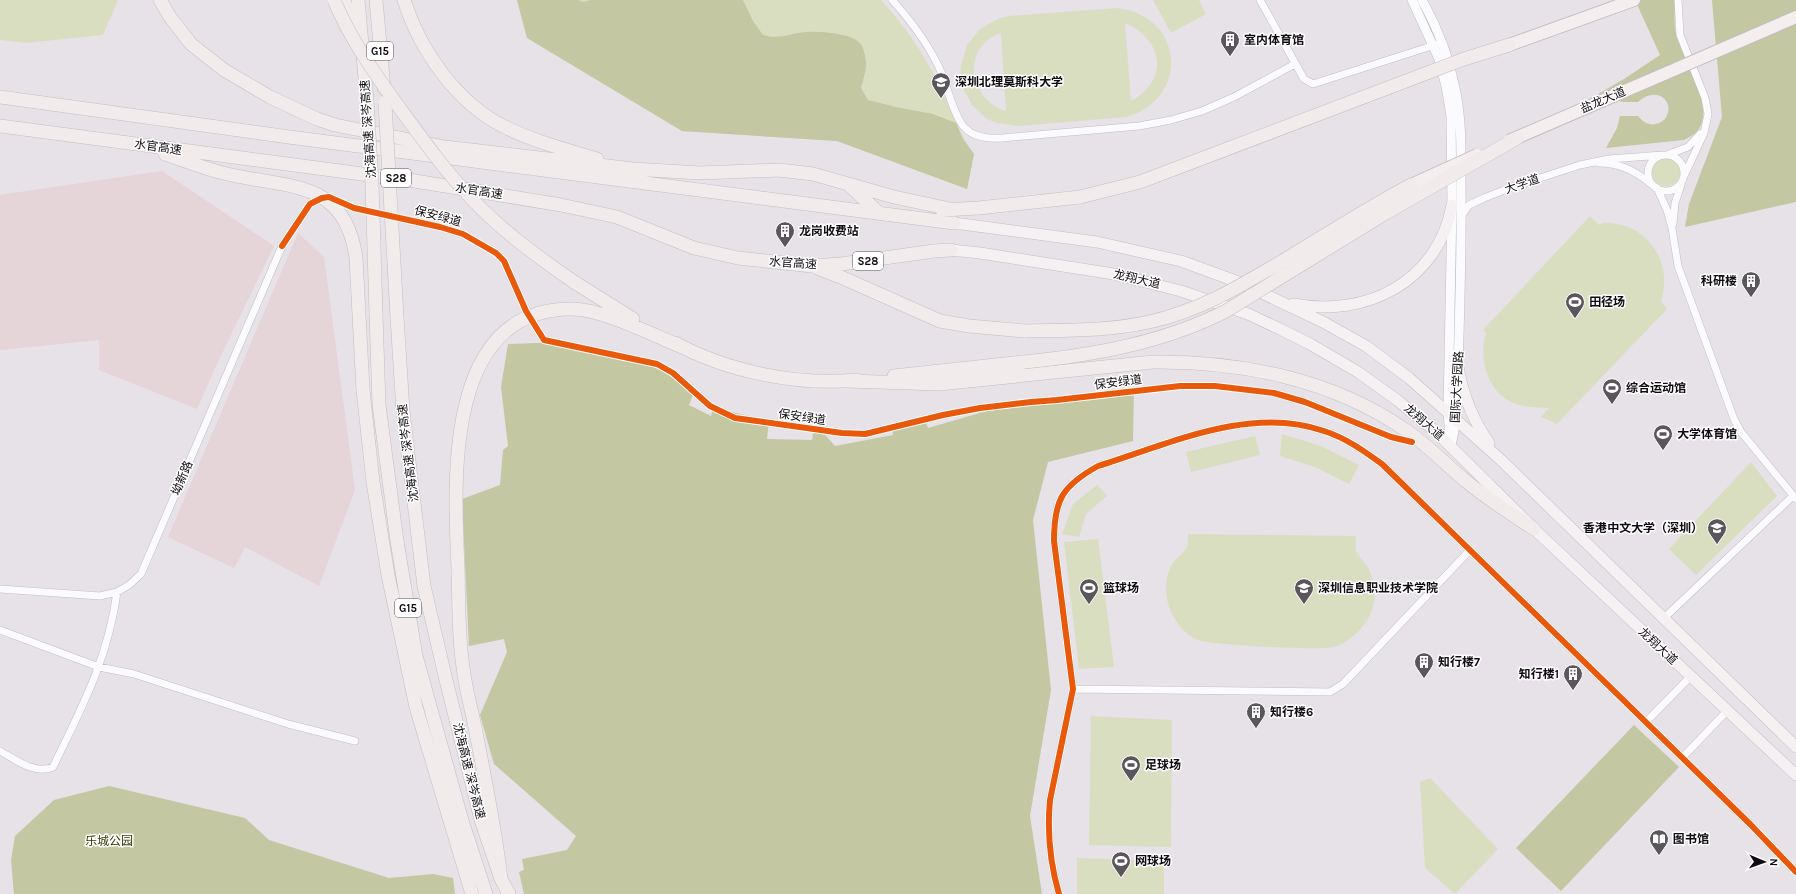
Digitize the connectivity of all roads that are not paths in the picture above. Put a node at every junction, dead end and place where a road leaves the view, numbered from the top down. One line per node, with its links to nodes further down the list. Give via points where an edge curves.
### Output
1 (160, 0): 25 (highway, via 180,31 206,57 270,98 317,119 335,125 445,147)
2 (334, 0): 40 (highway, bridge, via 348,29 405,115 454,179 494,220 574,282 613,308)
3 (344, 0): 18 (highway)
4 (358, 0): 18 (highway, 沈海高速 深岑高速 / G15)
5 (376, 0): 65 (highway, 沈海高速 深岑高速 / G15, bridge, via 385,103 403,411 424,586 481,820)
6 (404, 0): 25 (highway, via 419,36 442,73 470,103 487,116 506,128 528,137)
7 (892, 0): 16 (street, via 929,48 959,120 977,136 985,138 1139,126 1171,120 1234,98)
8 (1260, 0): 16 (street)
9 (1412, 0): 14 (street, 国际大学园路)
10 (1422, 0): 14 (street, 国际大学园路)
11 (1634, 0): 15 (highway)
12 (1678, 0): 19 (street, via 1680,35 1705,98)
13 (1796, 16): 21 (highway, 盐龙大道, bridge)
14 (1438, 44): 16 (street, via 1313,84 1304,79); 30 (street, 国际大学园路, via 1450,105); 33 (street, 国际大学园路, via 1452,72 1458,102)
15 (1509, 45): 31 (highway, bridge, via 1464,59 1140,182 1080,197 994,207)
16 (1295, 64)
17 (0, 96): 32 (highway, S28, via 289,137)
18 (366, 96): 67 (highway, 沈海高速 深岑高速 / G15, bridge, via 379,405 397,541 416,656 462,824)
19 (1707, 122): 23 (street, 大学道, via 1693,143 1681,151); 26 (street)
20 (0, 126): 22 (highway, 水官高速 / S28)
21 (1517, 138): 28 (highway, 盐龙大道, bridge); 42 (highway, bridge, via 1384,214 1207,321 1114,350)
22 (133, 143): 38 (highway, 水官高速 / S28, via 415,181 561,205 624,219 710,252 738,258); 66 (highway, via 223,173 311,192 331,203 346,222 356,258 362,390 388,574 416,707)
23 (1666, 154): 24 (street, 大学道); 26 (street, via 1679,160 1684,170); 29 (street, 大学道, via 1653,160 1650,165 1648,176)
24 (1588, 163): 29 (street, 大学道, via 1624,167 1639,174); 33 (street, 大学道, via 1484,198 1469,205)
25 (634, 169): 27 (highway, via 700,173 779,170 813,174)
26 (1683, 179): 29 (street, via 1668,191); 35 (street, via 1675,203)
27 (847, 183): 31 (highway, via 894,197); 32 (highway)
28 (1411, 184): 38 (highway, bridge, via 1230,292 1193,309 1148,322 1121,326 1084,330 1025,331 940,321)
29 (1655, 187): 35 (street, via 1668,210)
30 (1452, 205): 39 (main road, via 1446,229 1435,250 1419,271 1400,287 1375,298 1343,305 1312,306); 43 (street, 国际大学园路)
31 (950, 209): 32 (highway)
32 (882, 213): 34 (highway, S28)
33 (1462, 215): 41 (street, 国际大学园路)
34 (954, 223): 39 (main road, 龙翔大道, via 1097,242 1153,254 1214,272)
35 (1672, 228): 47 (street, via 1678,266 1734,419 1741,432)
36 (282, 246): 51 (street, 坳新路, via 141,574)
37 (951, 250): 38 (highway, 水官高速 / S28); 45 (main road, 龙翔大道, via 1114,274 1181,291 1248,314 1310,344 1358,372 1416,415)
38 (812, 266)
39 (1279, 301): 43 (main road, 龙翔大道, via 1324,322 1366,346 1410,378)
40 (682, 347): 42 (highway, via 712,361 742,370 793,378); 65 (highway, via 588,311 547,311 523,319 504,333 486,352 472,382 460,439 456,483 462,666 497,841)
41 (1458, 366): 44 (street, 国际大学园路); 46 (main road, via 1464,396 1472,415)
42 (848, 381): 48 (highway, via 939,384 1153,362 1212,364 1274,374 1326,390 1390,420 1417,438 1467,482)
43 (1448, 412): 44 (main road, 龙翔大道); 45 (street, 国际大学园路)
44 (1456, 420): 45 (street, 国际大学园路); 46 (main road, 龙翔大道)
45 (1451, 446): 48 (main road, 龙翔大道)
46 (1500, 460): 52 (main road, 龙翔大道)
47 (1794, 498): 52 (street)
48 (1534, 529): 55 (main road, 龙翔大道)
49 (1470, 550): 56 (street, via 1343,684 1330,692); 56 (street, via 1382,464 1343,438 1307,426 1266,422 1224,428 1098,466 1084,474 1063,493 1054,522 1056,561); 58 (street)
50 (0, 589): 51 (street, 坳新路, via 100,596)
51 (117, 592): 54 (street, via 109,639)
52 (1664, 618): 60 (main road, 龙翔大道)
53 (0, 630): 54 (street)
54 (99, 667): 59 (street, via 134,674 288,724); 61 (street, via 53,767 46,770 35,769)
55 (1691, 676): 57 (main road, 龙翔大道); 58 (street)
56 (1072, 689): 69 (street, via 1048,818 1050,851)
57 (1727, 711): 62 (street); 63 (main road, 龙翔大道)
58 (1646, 722): 62 (street)
59 (354, 741)
60 (1796, 747)
61 (0, 751)
62 (1682, 758): 64 (street)
63 (1796, 775)
64 (1796, 872)
65 (501, 879): 68 (highway, 沈海高速 深岑高速 / G15)
66 (472, 894)
67 (486, 894)
68 (509, 894)
69 (1059, 894)

